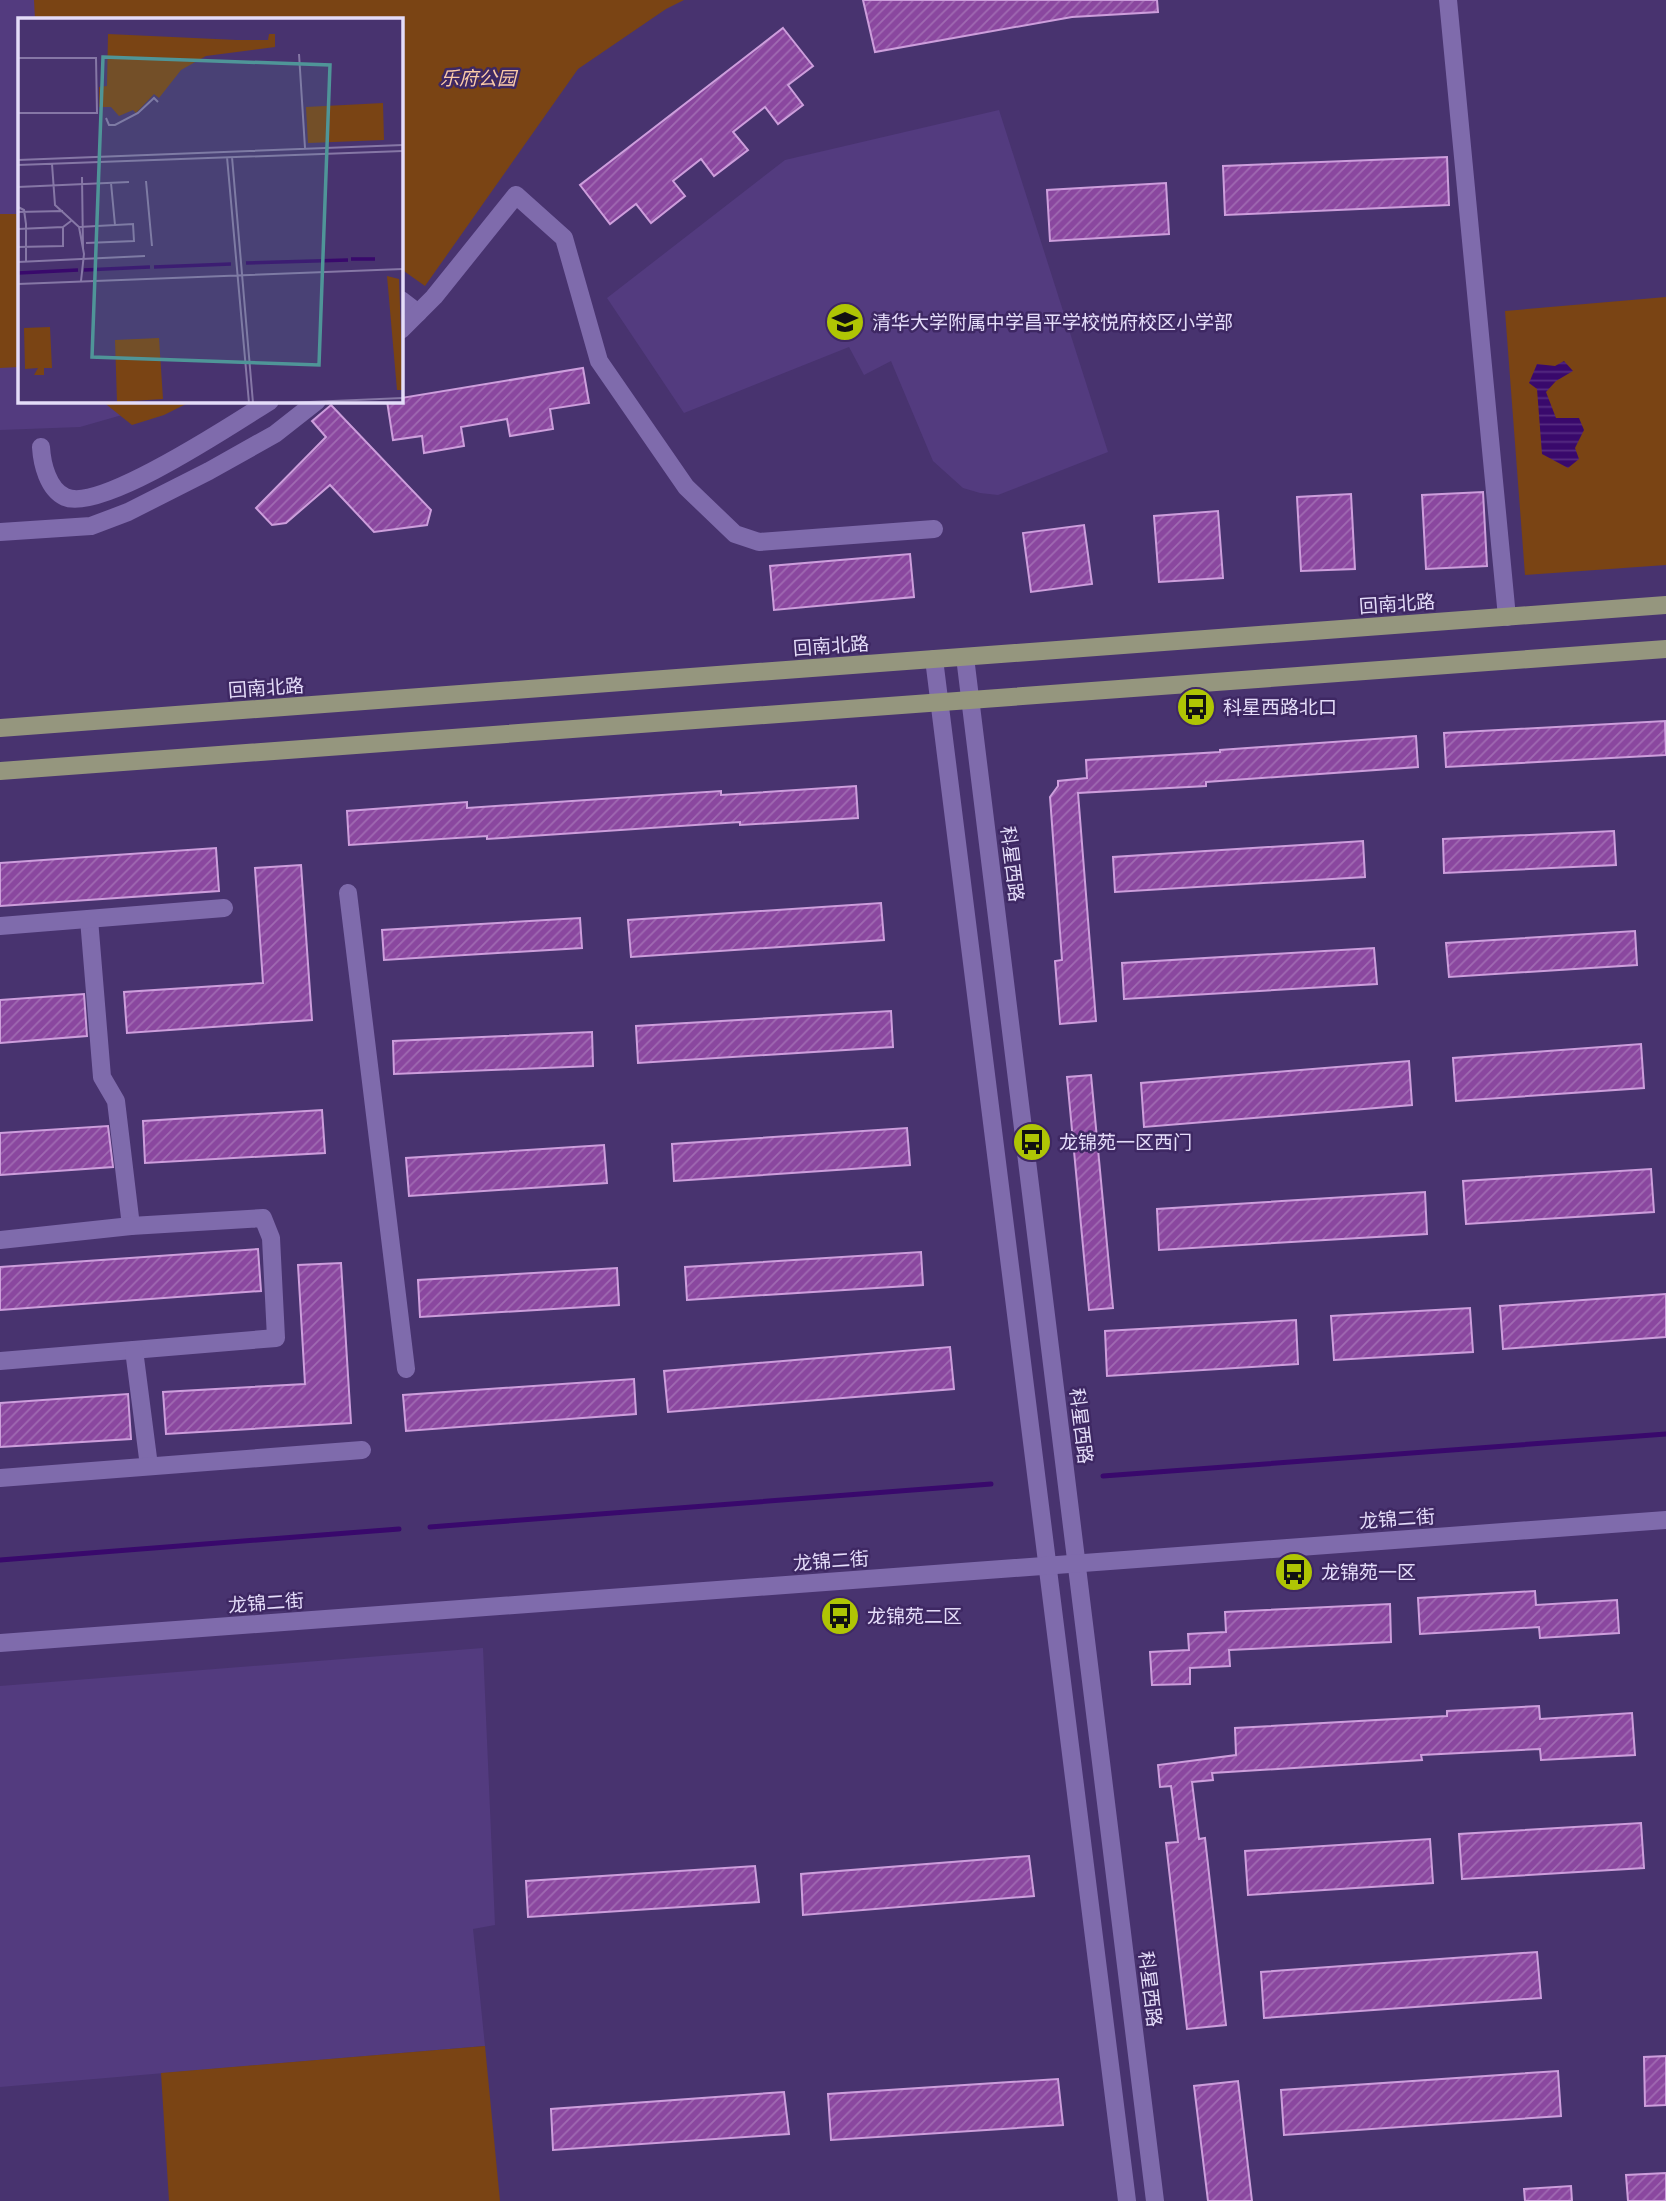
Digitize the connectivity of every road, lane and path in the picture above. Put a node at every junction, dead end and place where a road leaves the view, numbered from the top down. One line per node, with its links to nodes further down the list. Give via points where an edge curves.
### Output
1 (1448, 0): 11 (street)
2 (402, 301): 3 (street)
3 (418, 313): 4 (street); 8 (street, via 516,195 564,238 599,361 686,487 735,534 760,542)
4 (402, 329)
5 (268, 402): 7 (street, via 154,472 78,499 59,494 53,486)
6 (316, 402): 9 (street, via 275,434 128,512 91,526)
7 (41, 447)
8 (934, 528)
9 (0, 533)
10 (1666, 605): 11 (main road, 回南北路)
11 (1507, 617): 13 (main road, 回南北路)
12 (1666, 649): 15 (main road)
13 (965, 657): 14 (main road, 回南北路); 15 (street, 科星西路)
14 (934, 659): 16 (street); 17 (main road, 回南北路)
15 (970, 700): 16 (main road); 32 (street, 科星西路)
16 (939, 702): 18 (main road); 33 (street)
17 (0, 728)
18 (0, 771)
19 (348, 893): 27 (street)
20 (224, 908): 21 (street)
21 (89, 919): 22 (street); 23 (street, via 102,1077 116,1101)
22 (0, 926)
23 (131, 1226): 24 (street); 25 (street, via 263,1218 271,1238 276,1338)
24 (0, 1240)
25 (134, 1350): 26 (street); 29 (street)
26 (0, 1361)
27 (406, 1368)
28 (362, 1450): 29 (street)
29 (149, 1466): 30 (street)
30 (0, 1478)
31 (1666, 1520): 32 (street, 龙锦二街)
32 (1077, 1564): 33 (street, 龙锦二街); 36 (street, 科星西路)
33 (1048, 1566): 34 (street, 龙锦二街); 35 (street)
34 (0, 1643)
35 (1127, 2201)
36 (1156, 2201)

